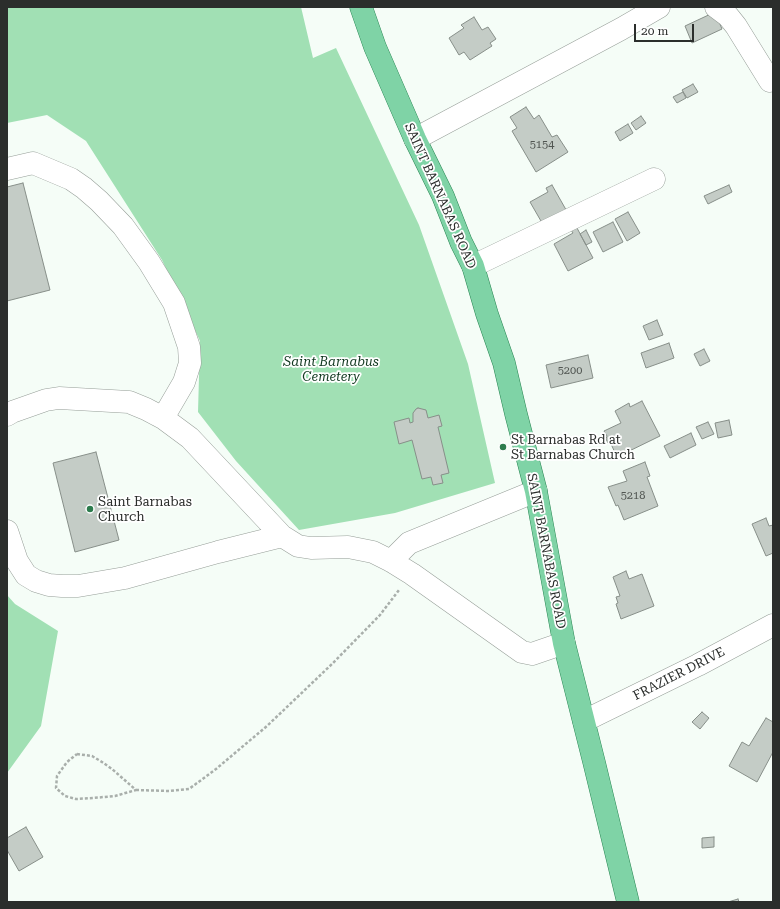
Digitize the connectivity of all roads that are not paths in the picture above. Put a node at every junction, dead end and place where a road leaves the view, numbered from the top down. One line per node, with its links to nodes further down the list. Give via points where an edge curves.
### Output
1 (361, 7): 5 (main road, SAINT BARNABAS ROAD, via 375,47)
2 (659, 7): 5 (street)
3 (716, 7): 4 (street, via 736,26)
4 (770, 82)
5 (415, 139): 8 (main road, SAINT BARNABAS ROAD)
6 (7, 169): 10 (street, via 33,163 84,188 123,226 149,262 174,303 189,348 190,363 184,382)
7 (654, 179): 8 (street)
8 (473, 266): 11 (main road, SAINT BARNABAS ROAD, via 486,314 504,363)
9 (7, 414): 10 (street, via 59,398 129,402)
10 (163, 418): 13 (street, via 190,438)
11 (536, 491): 14 (street, via 409,542); 16 (main road, SAINT BARNABAS ROAD)
12 (7, 534): 13 (street, via 17,561 26,576 49,585 62,586 78,586 125,578)
13 (282, 536): 14 (street, via 298,546 348,547 372,552)
14 (391, 561): 16 (street, via 522,652 532,654)
15 (773, 625): 17 (street, FRAZIER DRIVE)
16 (564, 643): 17 (main road, SAINT BARNABAS ROAD)
17 (584, 721): 18 (main road, SAINT BARNABAS ROAD)
18 (628, 902)

